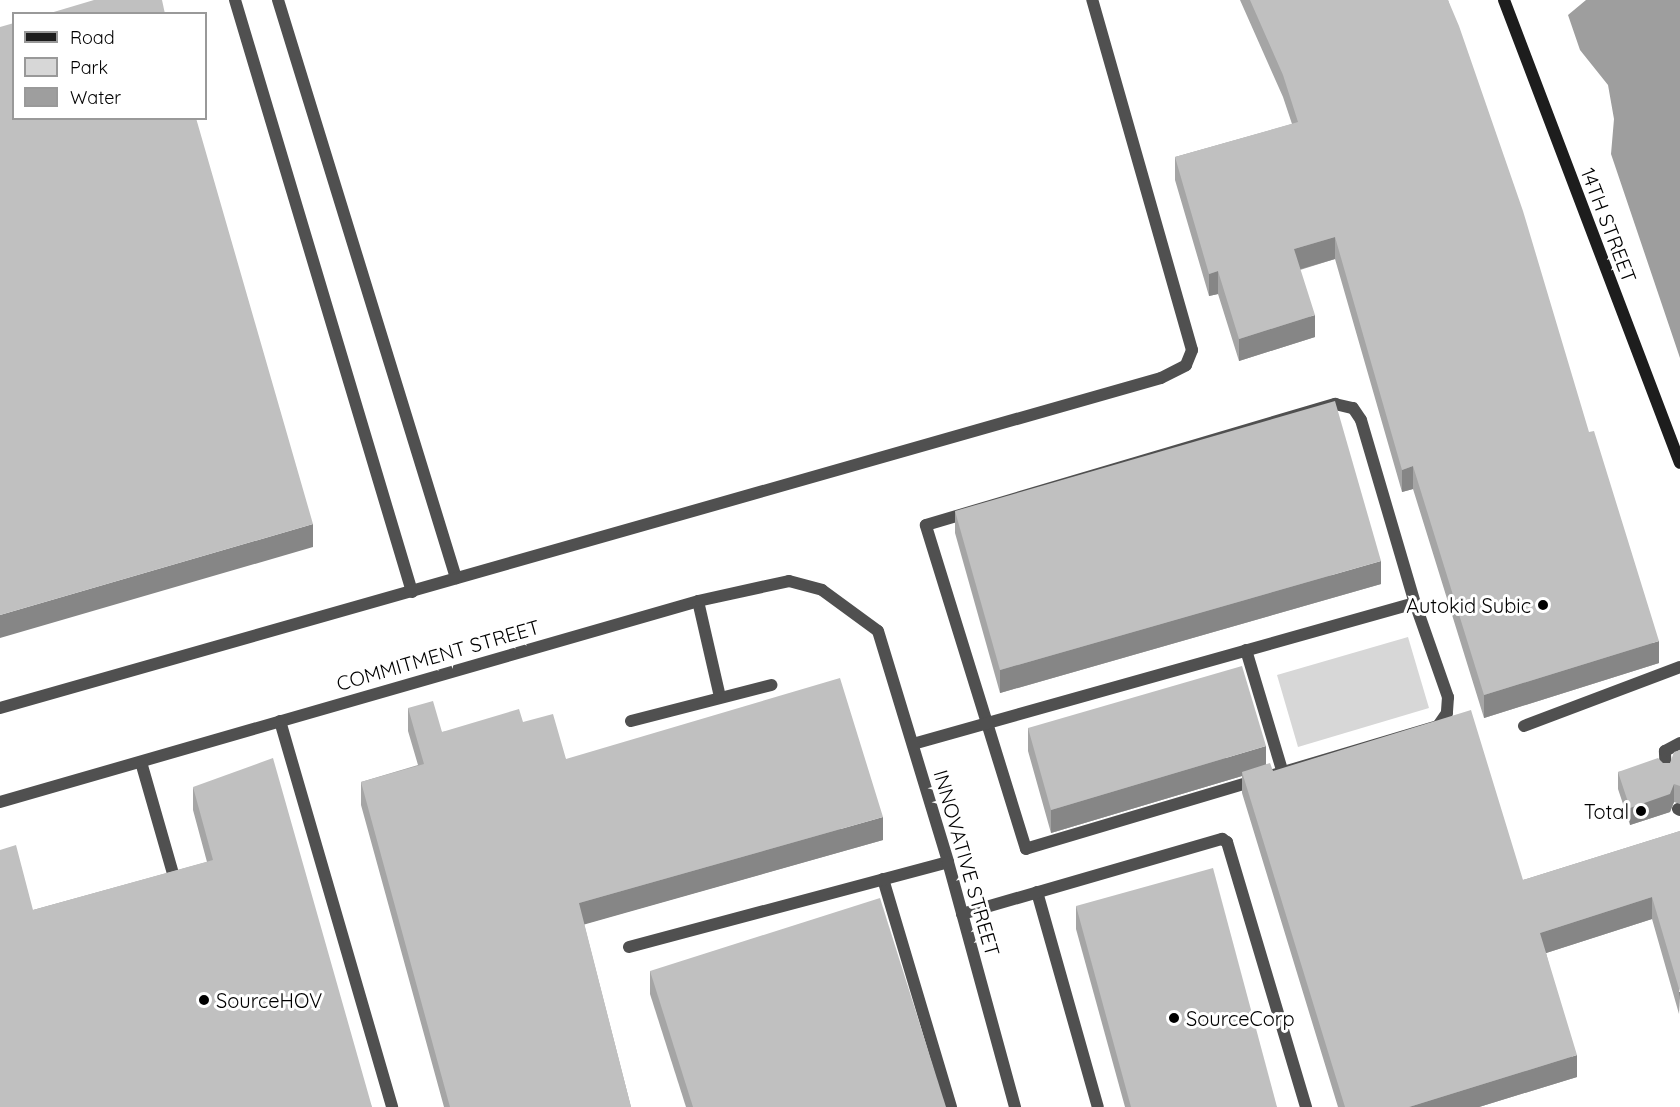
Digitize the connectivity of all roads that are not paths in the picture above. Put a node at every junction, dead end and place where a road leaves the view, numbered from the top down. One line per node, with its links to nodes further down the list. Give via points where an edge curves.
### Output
1 (235, 0): 7 (street)
2 (278, 0): 6 (street)
3 (1092, 0): 6 (street, via 1192,350 1186,365 1161,378)
4 (1504, 0): 5 (main road, 14TH STREET)
5 (1680, 463)
6 (456, 578): 7 (street)
7 (412, 592): 15 (street)
8 (698, 600): 10 (street, COMMITMENT STREET, via 789,581 822,590); 14 (street); 16 (street, COMMITMENT STREET)
9 (1415, 603): 11 (street); 18 (street, via 1361,420 1353,408 1335,404 926,525); 23 (street, via 1448,697 1447,713 1438,726)
10 (878, 631): 21 (street, INNOVATIVE STREET)
11 (1246, 650): 18 (street); 23 (street)
12 (1680, 667): 19 (street)
13 (771, 685): 14 (street)
14 (720, 697): 17 (street)
15 (0, 708)
16 (280, 721): 22 (street, COMMITMENT STREET); 32 (street)
17 (631, 721)
18 (987, 723): 21 (street); 23 (street, via 1026,849)
19 (1524, 726)
20 (1680, 743): 24 (street, via 1665,752)
21 (913, 744): 26 (street, INNOVATIVE STREET)
22 (141, 762): 25 (street, COMMITMENT STREET); 27 (street)
23 (1283, 773)
24 (1666, 773)
25 (0, 802)
26 (948, 862): 28 (street); 30 (street, INNOVATIVE STREET)
27 (174, 878)
28 (883, 879): 31 (street); 33 (street)
29 (1037, 892): 30 (street); 35 (street); 36 (street, via 1215,840 1227,842)
30 (962, 914): 34 (street, INNOVATIVE STREET)
31 (628, 947)
32 (392, 1107)
33 (951, 1107)
34 (1015, 1107)
35 (1098, 1107)
36 (1306, 1107)

